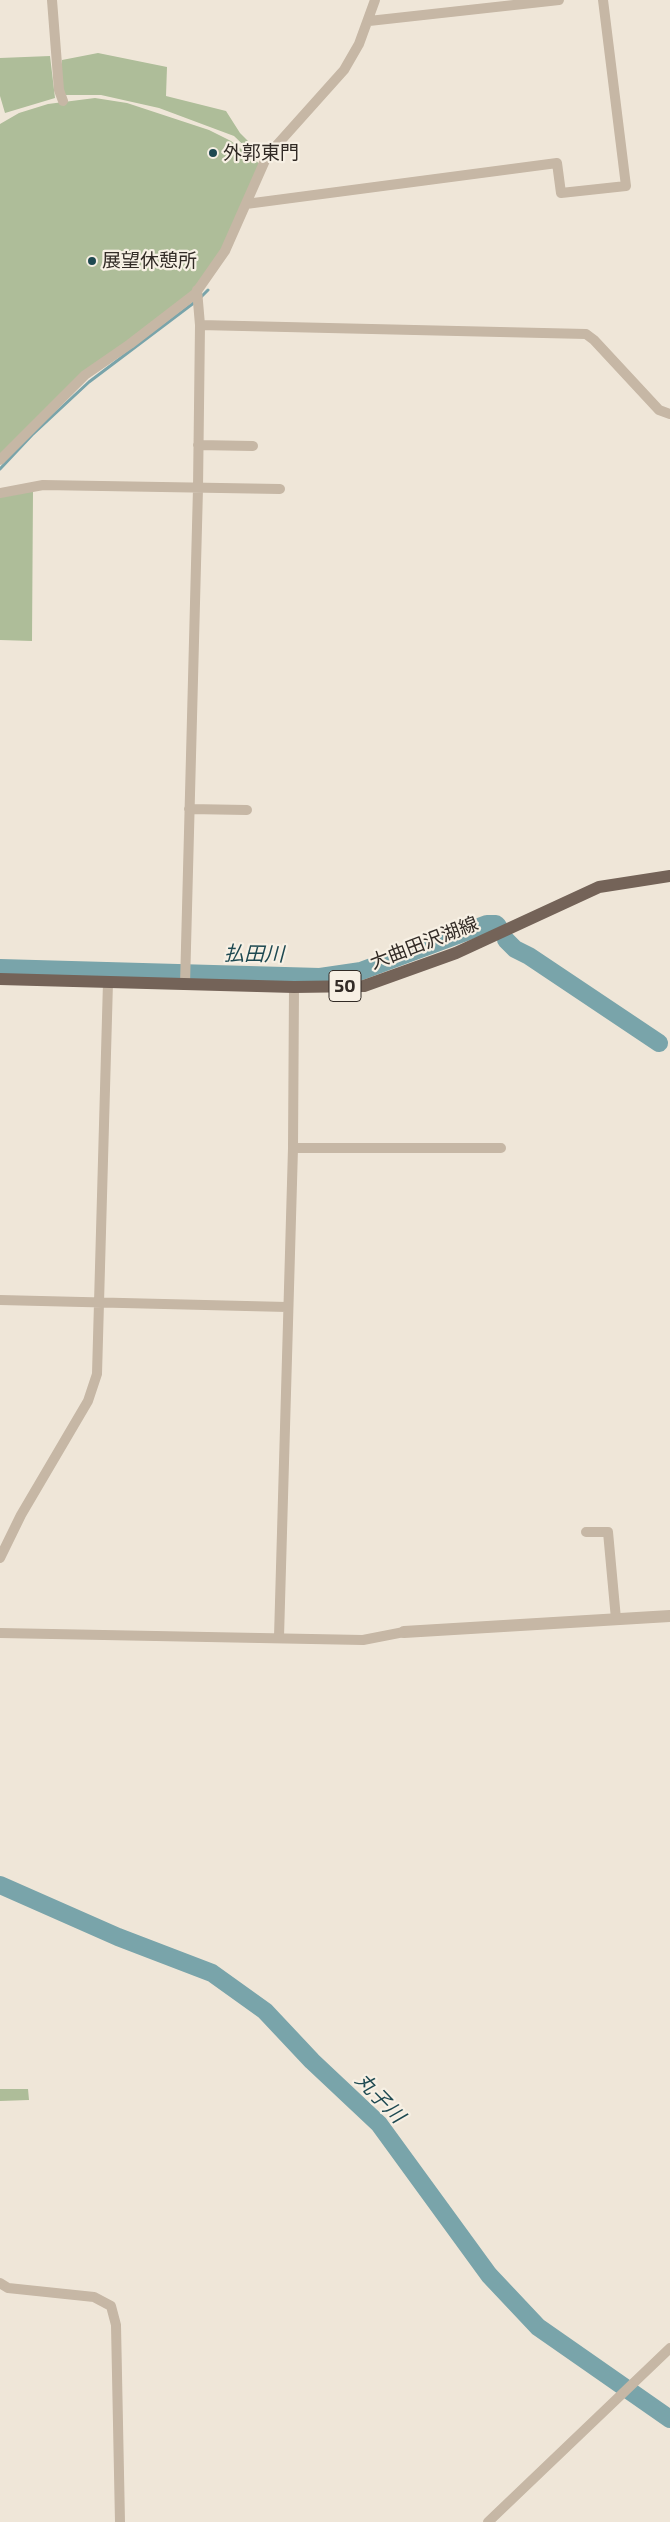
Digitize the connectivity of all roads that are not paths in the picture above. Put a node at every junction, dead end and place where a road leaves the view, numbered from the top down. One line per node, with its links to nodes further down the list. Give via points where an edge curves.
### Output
1 (52, 0): 6 (street, via 59,90)
2 (375, 0): 5 (street)
3 (559, 0): 5 (street)
4 (603, 0): 7 (street, via 626,186 560,193 558,163)
5 (369, 21): 7 (street, via 344,70 267,156)
6 (64, 101)
7 (246, 204): 8 (street, via 225,251)
8 (197, 290): 9 (street); 13 (street, via 130,344 85,375)
9 (200, 325): 10 (street, via 586,334 659,410); 11 (street)
10 (670, 414)
11 (198, 445): 12 (street); 14 (street)
12 (253, 446)
13 (0, 460)
14 (198, 488): 15 (street); 16 (street, via 43,485); 17 (street)
15 (280, 489)
16 (0, 493)
17 (189, 809): 18 (street); 22 (street)
18 (247, 810)
19 (670, 876): 23 (main road, 大曲田沢湖線 / 50, via 599,887 456,953 364,986)
20 (0, 979): 21 (main road, 大曲田沢湖線 / 50)
21 (108, 982): 22 (main road, 大曲田沢湖線 / 50); 27 (street)
22 (185, 985): 23 (main road, 大曲田沢湖線 / 50)
23 (294, 987): 24 (street)
24 (293, 1148): 25 (street); 28 (street)
25 (501, 1148)
26 (0, 1300): 27 (street)
27 (101, 1302): 28 (street); 30 (street, via 94,1388)
28 (287, 1307): 35 (street)
29 (586, 1532): 32 (street, via 608,1532)
30 (0, 1558)
31 (670, 1616): 32 (street)
32 (616, 1619): 33 (street)
33 (404, 1632): 35 (street, via 363,1640)
34 (0, 1633): 35 (street)
35 (279, 1638)
36 (0, 2283): 38 (street, via 8,2288 94,2296 111,2306 116,2325)
37 (668, 2349): 39 (street)
38 (120, 2522)
39 (488, 2522)

